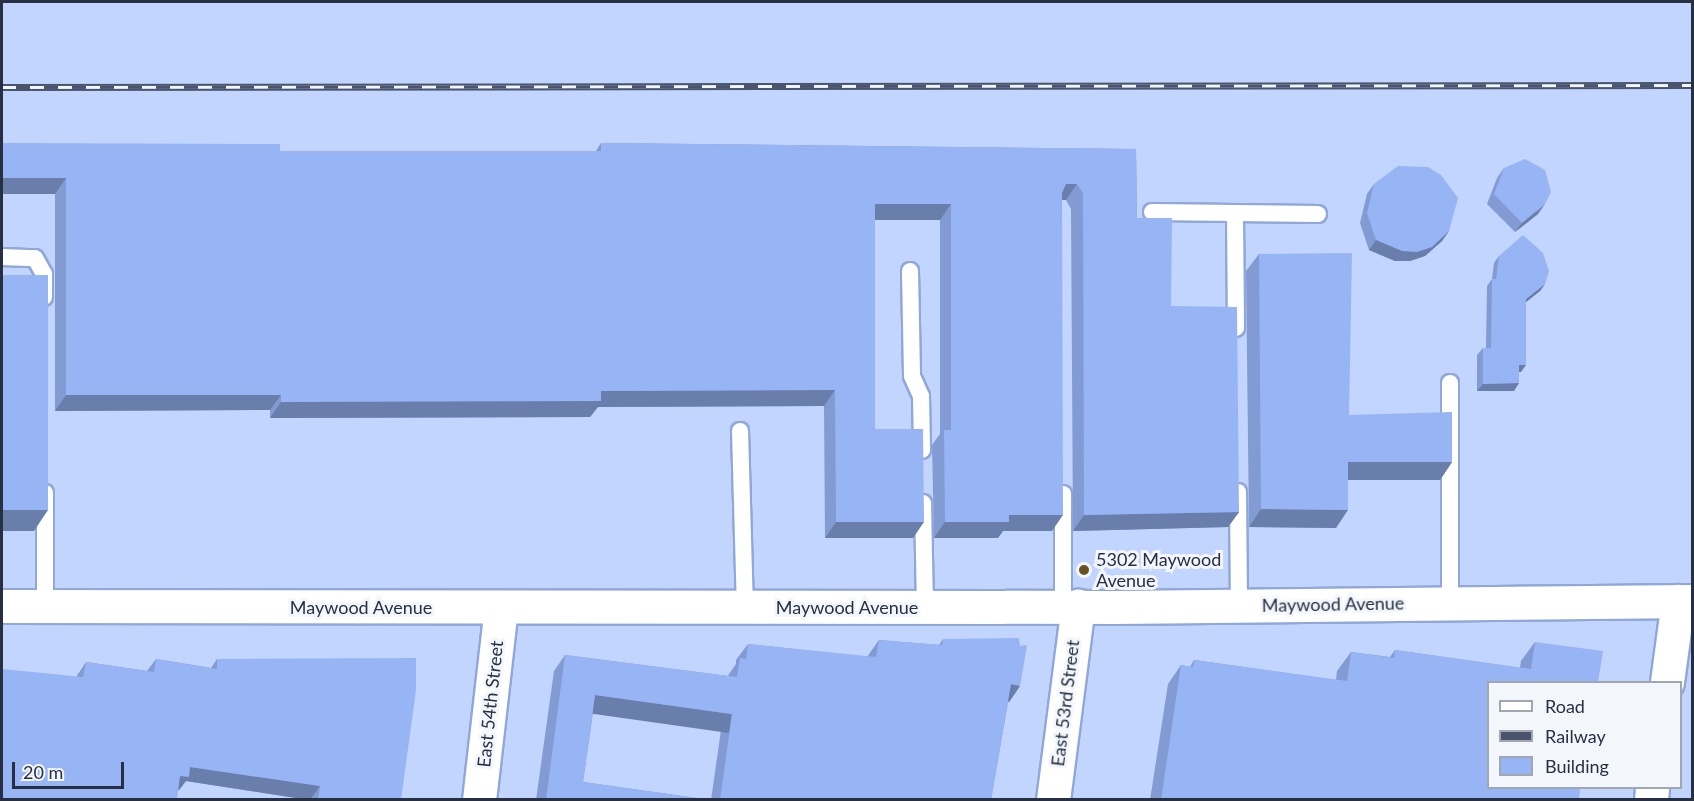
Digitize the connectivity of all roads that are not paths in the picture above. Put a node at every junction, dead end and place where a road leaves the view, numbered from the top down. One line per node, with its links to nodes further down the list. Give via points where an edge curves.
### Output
1 (1152, 212): 2 (lane)
2 (1235, 213): 3 (lane); 7 (lane)
3 (1318, 214)
4 (2, 257): 6 (lane, via 34,258 44,274)
5 (910, 271): 10 (lane, via 912,376 921,396)
6 (44, 310)
7 (1236, 344)
8 (1449, 383): 16 (lane)
9 (740, 431): 20 (lane)
10 (922, 466)
11 (1238, 474): 17 (lane)
12 (45, 476): 19 (lane)
13 (1062, 477): 22 (lane)
14 (922, 490): 21 (lane)
15 (1685, 601): 16 (street, Maywood Avenue); 24 (street)
16 (1450, 603): 17 (street, Maywood Avenue)
17 (1239, 605): 22 (street, Maywood Avenue)
18 (2, 606): 19 (street, Maywood Avenue)
19 (45, 606): 23 (street, Maywood Avenue)
20 (745, 607): 21 (street, Maywood Avenue); 23 (street, Maywood Avenue)
21 (925, 607): 22 (street, Maywood Avenue)
22 (1071, 607): 26 (street, East 53rd Street)
23 (501, 608): 25 (street, East 54th Street)
24 (1667, 681)
25 (479, 800)
26 (1053, 800)

